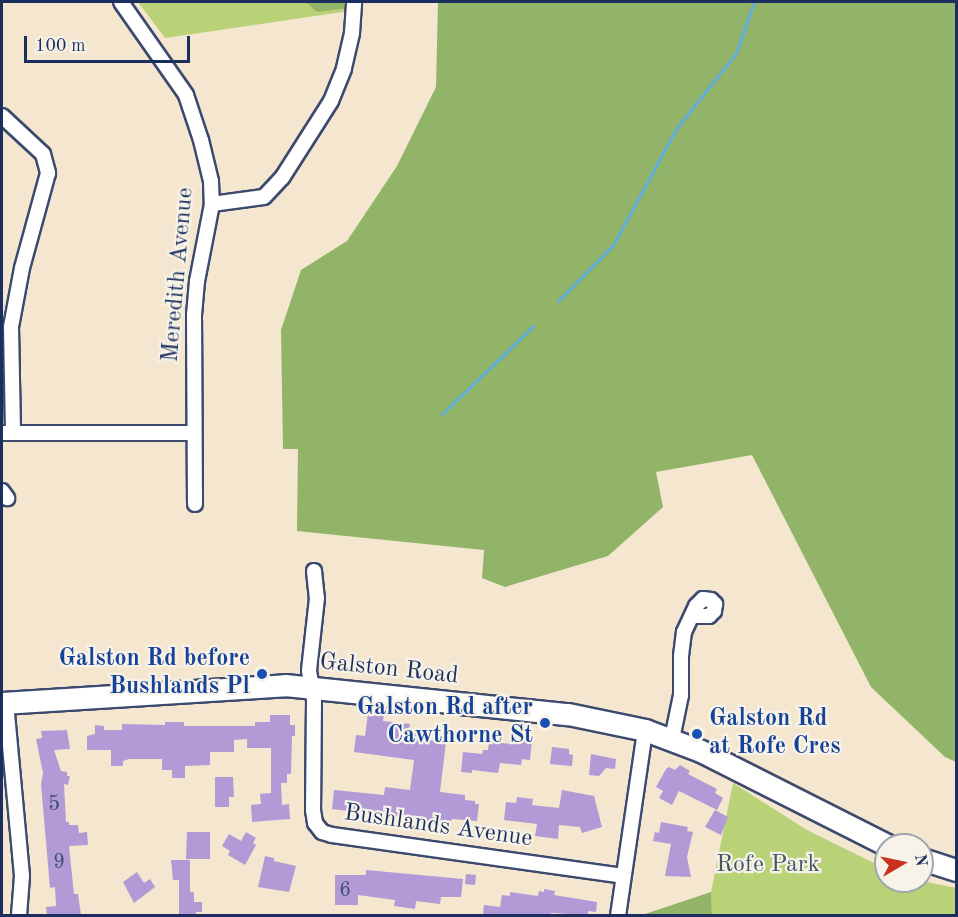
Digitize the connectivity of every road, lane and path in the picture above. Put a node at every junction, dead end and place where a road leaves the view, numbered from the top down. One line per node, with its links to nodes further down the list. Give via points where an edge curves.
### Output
1 (121, 2): 4 (street, Meredith Avenue, via 186,95 211,181)
2 (354, 2): 4 (street, via 344,68 331,101 282,178 264,197)
3 (2, 116): 5 (street, via 43,154 48,173 22,268 11,327)
4 (212, 204): 6 (street, Meredith Avenue, via 196,281)
5 (8, 433): 6 (street)
6 (193, 433): 7 (street, Meredith Avenue)
7 (195, 504)
8 (314, 571): 10 (street, via 317,598 309,671)
9 (693, 616): 13 (street, via 684,632 681,695)
10 (313, 687): 11 (main road, Galston Road, via 255,685); 12 (main road, Galston Road, via 568,714); 17 (street, Bushlands Avenue, via 313,810 315,823 322,832)
11 (4, 703): 18 (street, via 22,876)
12 (645, 730): 13 (main road, Galston Road); 17 (street)
13 (672, 739): 14 (main road, Galston Road, via 741,769)
14 (874, 838)
15 (934, 863): 16 (main road)
16 (957, 870)
17 (623, 876): 19 (street)
18 (19, 915)
19 (618, 915)

